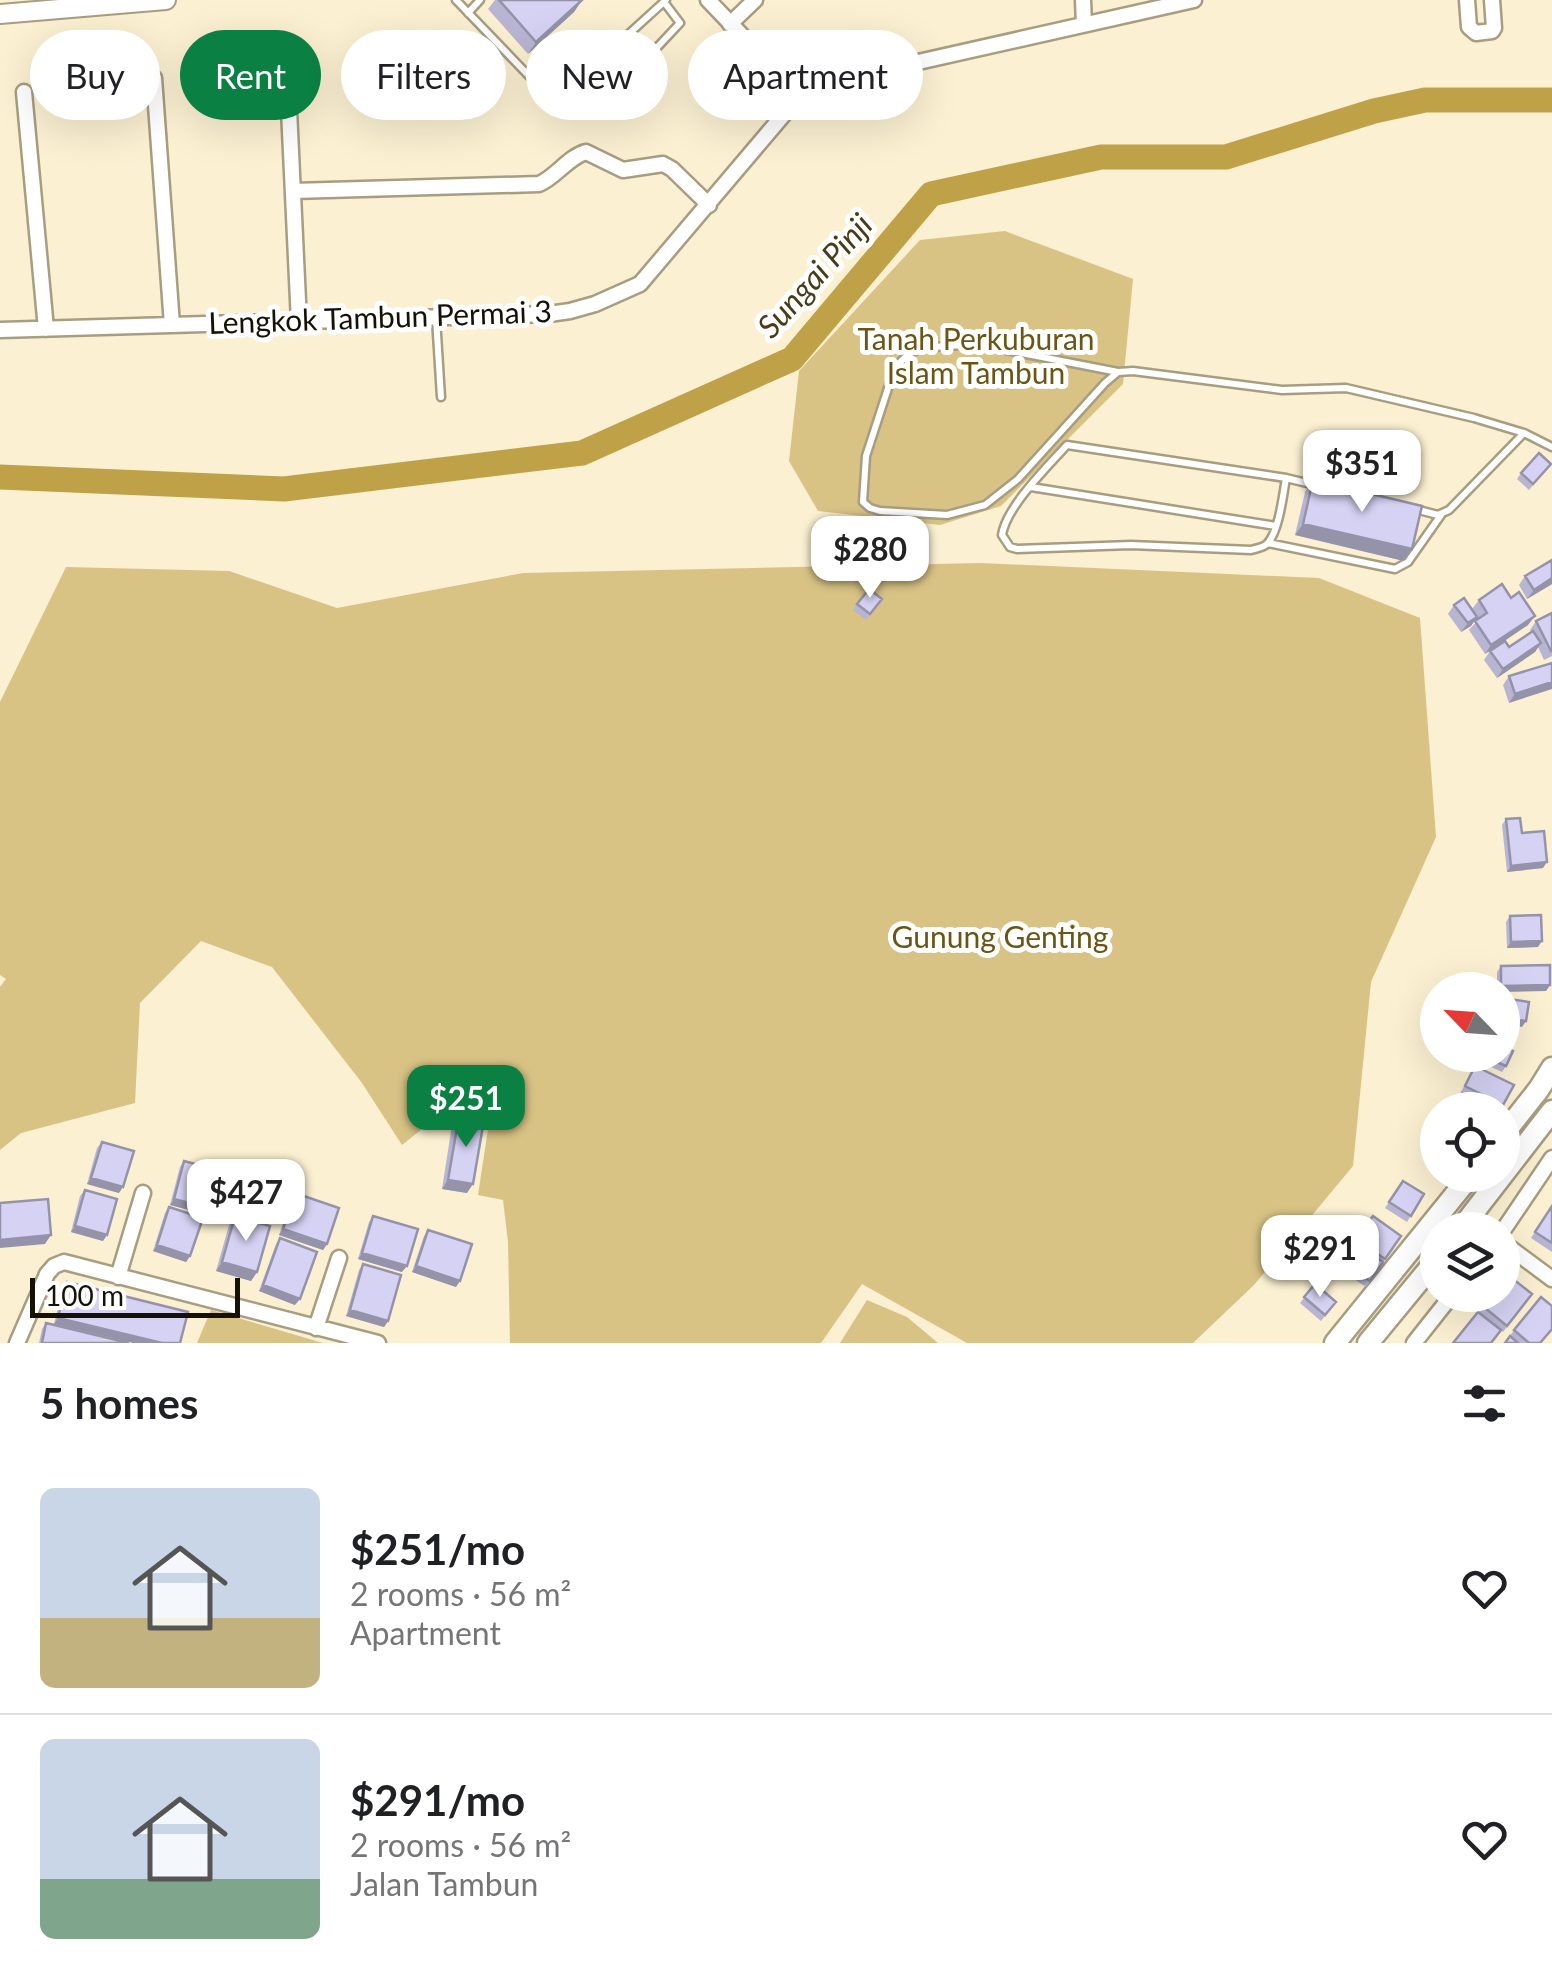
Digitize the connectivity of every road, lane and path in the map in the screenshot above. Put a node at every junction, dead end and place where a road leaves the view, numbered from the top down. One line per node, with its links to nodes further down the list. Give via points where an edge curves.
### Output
1 (166, 0): 11 (street)
2 (456, 0): 12 (lane)
3 (480, 0): 12 (lane)
4 (708, 0): 14 (street)
5 (755, 0): 14 (street)
6 (1084, 0): 15 (street)
7 (1194, 0): 15 (street, Lengkok Tambun Permai 3)
8 (1466, 0): 9 (street, via 1476,33 1494,28)
9 (1492, 0)
10 (664, 1): 16 (lane); 18 (lane, via 680,23)
11 (59, 5): 13 (street)
12 (468, 13): 20 (lane)
13 (0, 14)
14 (730, 24): 17 (street)
15 (1084, 24): 19 (street, Lengkok Tambun Permai 3)
16 (633, 30)
17 (736, 30)
18 (668, 36)
19 (923, 60)
20 (526, 72)
21 (24, 92): 30 (street)
22 (157, 120): 29 (street)
23 (289, 120): 25 (street)
24 (778, 120): 26 (street, Lengkok Tambun Permai 3)
25 (292, 191): 26 (street, via 538,184 586,152 623,170 663,164); 28 (street)
26 (708, 205): 27 (street, Lengkok Tambun Permai 3, via 640,284 621,293 570,311)
27 (436, 318): 28 (street, Lengkok Tambun Permai 3); 33 (lane)
28 (299, 322): 29 (street, Lengkok Tambun Permai 3)
29 (172, 325): 30 (street, Lengkok Tambun Permai 3)
30 (46, 329): 31 (street, Lengkok Tambun Permai 3)
31 (0, 330)
32 (1118, 372): 32 (lane, via 985,505 947,515 880,511 862,502 866,456 892,376 920,348 975,344); 34 (lane, via 1282,390 1346,388)
33 (441, 397)
34 (1524, 433): 35 (lane); 40 (lane)
35 (1552, 447)
36 (1286, 478): 37 (lane, via 1067,445); 38 (lane); 41 (lane)
37 (1030, 487): 41 (lane); 42 (lane, via 1004,524 1005,542 1017,549 1251,550)
38 (1323, 487)
39 (1397, 505): 40 (lane)
40 (1442, 514): 42 (lane, via 1408,562 1395,568)
41 (1276, 526): 42 (lane)
42 (1268, 542)
43 (1552, 1068): 45 (main road)
44 (1552, 1110): 49 (main road)
45 (1520, 1113)
46 (1552, 1158): 50 (street)
47 (1458, 1192): 60 (main road)
48 (143, 1193): 54 (street)
49 (1483, 1212)
50 (1516, 1212)
51 (1520, 1254): 53 (street)
52 (339, 1258): 57 (street)
53 (1550, 1274)
54 (118, 1276): 57 (street); 58 (street, via 64,1262 54,1266)
55 (1420, 1280): 61 (main road)
56 (1439, 1312): 62 (street)
57 (316, 1328): 59 (street)
58 (16, 1343)
59 (378, 1343)
60 (1335, 1343)
61 (1368, 1343)
62 (1414, 1343)

